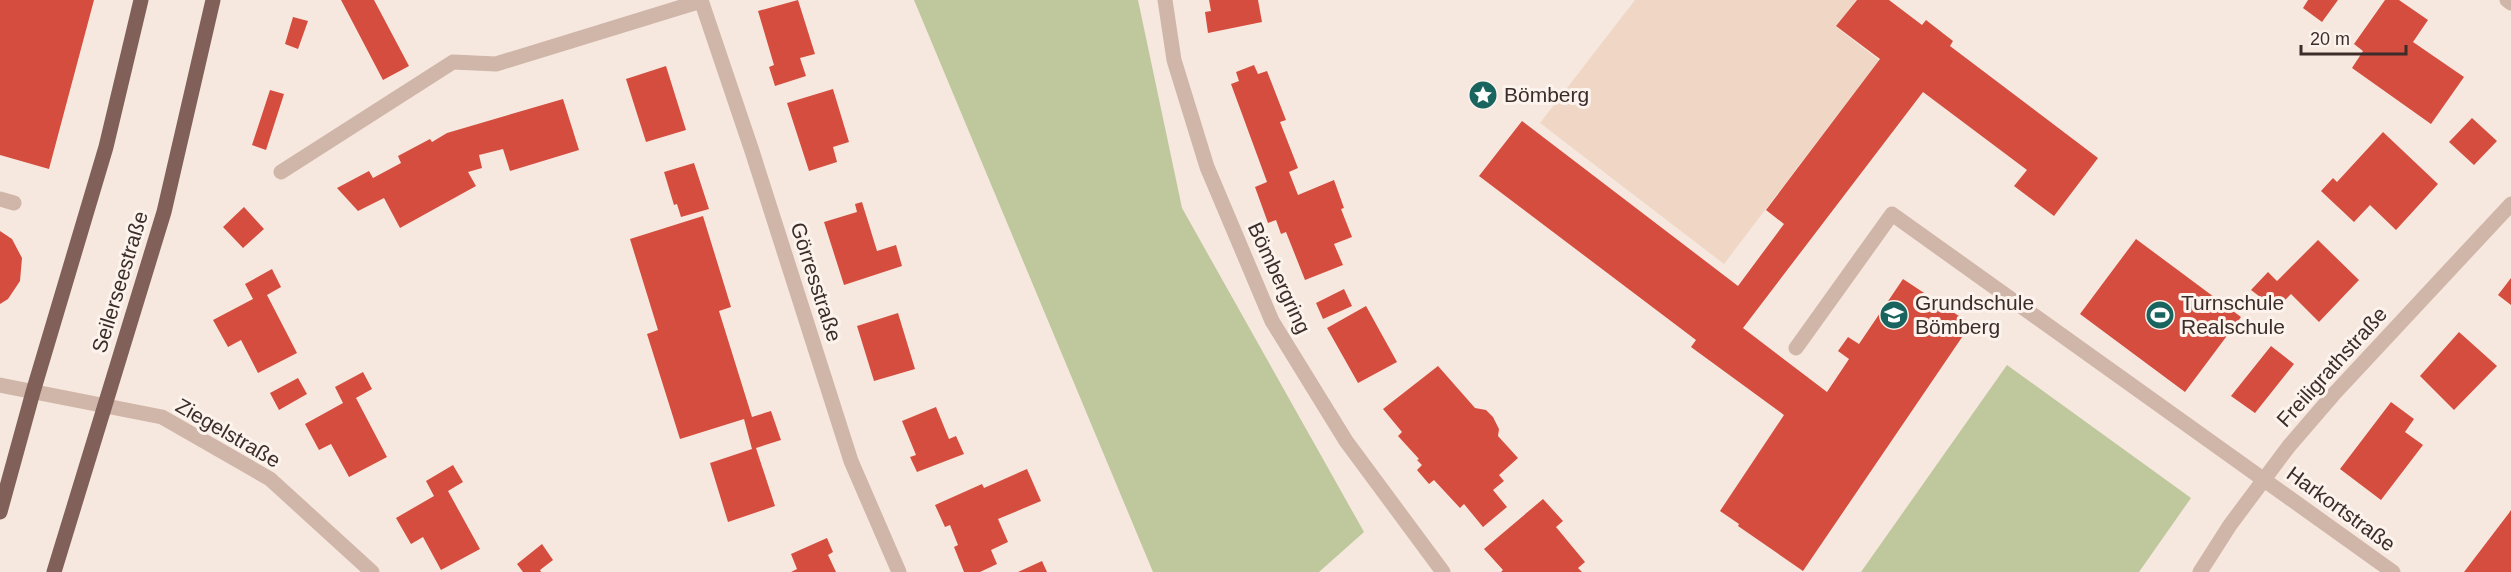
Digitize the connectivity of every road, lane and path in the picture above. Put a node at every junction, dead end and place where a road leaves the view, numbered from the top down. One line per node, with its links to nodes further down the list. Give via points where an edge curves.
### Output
1 (141, 0): 11 (main road, via 106,147)
2 (213, 0): 12 (main road, Seilerseestraße, via 164,212)
3 (701, 0): 7 (street, Görresstraße, via 495,64 453,62); 17 (street, Görresstraße, via 851,462)
4 (1165, 0): 18 (street, Bömbergring, via 1174,60 1206,166 1272,321 1346,441)
5 (2506, 0): 6 (street)
6 (2511, 3)
7 (281, 172)
8 (2511, 204): 13 (street, Freiligrathstraße, via 2332,395)
9 (1796, 348): 13 (street, Harkortstraße, via 1892,214)
10 (0, 385): 11 (street, Ziegelstraße)
11 (33, 392): 12 (street, Ziegelstraße); 14 (main road)
12 (103, 406): 15 (main road, Seilerseestraße); 16 (street, Ziegelstraße, via 162,417 270,479)
13 (2265, 480): 19 (street, Freiligrathstraße); 20 (street, Harkortstraße)
14 (0, 512)
15 (54, 572)
16 (372, 572)
17 (898, 572)
18 (1443, 572)
19 (2200, 572)
20 (2393, 572)

